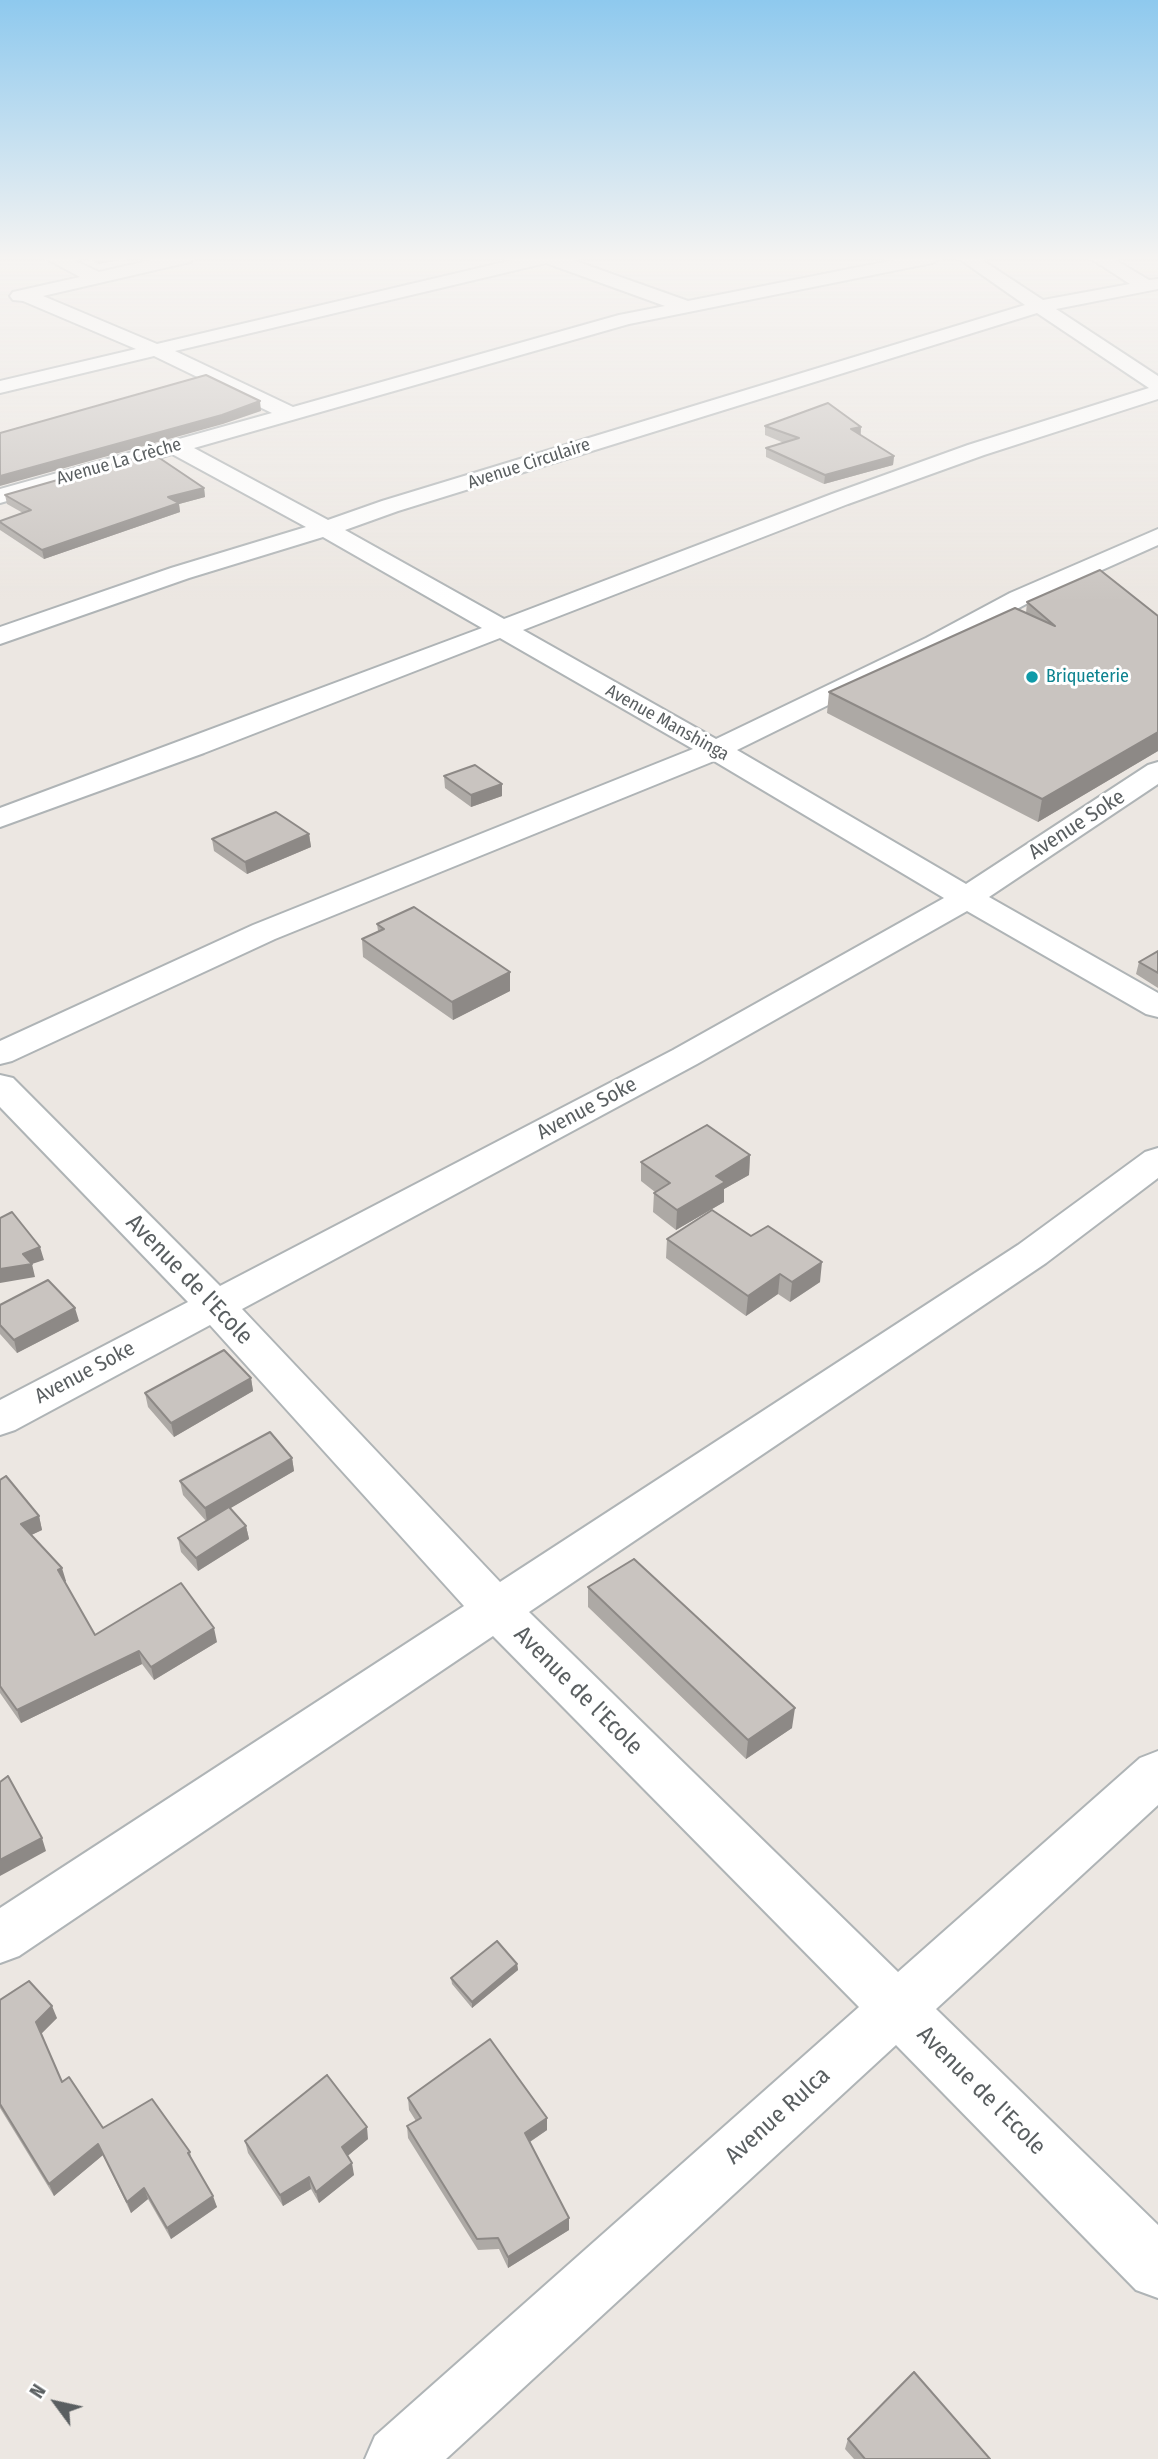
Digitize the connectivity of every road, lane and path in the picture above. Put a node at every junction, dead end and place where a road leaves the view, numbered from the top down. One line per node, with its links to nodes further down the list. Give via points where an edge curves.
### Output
1 (62, 373): 7 (street)
2 (203, 373): 9 (street)
3 (432, 373): 9 (street, Avenue La Crèche)
4 (823, 373): 12 (street, Avenue Circulaire)
5 (1140, 373): 6 (street)
6 (1158, 385)
7 (0, 387)
8 (1158, 392): 14 (street, via 888,481)
9 (289, 413): 10 (street, Avenue La Crèche)
10 (173, 446): 11 (street, Avenue La Crèche); 12 (street, Avenue Manshinga)
11 (0, 496)
12 (325, 530): 14 (street, Avenue Manshinga); 15 (street, Avenue Circulaire, via 180,573)
13 (1158, 536): 16 (street, via 1019,598)
14 (502, 629): 16 (street, Avenue Manshinga); 18 (street)
15 (0, 636)
16 (715, 750): 19 (street, Avenue Manshinga); 21 (street, via 264,932)
17 (1158, 772): 19 (street, Avenue Soke)
18 (0, 818)
19 (967, 898): 20 (street, Avenue Manshinga); 24 (street, Avenue Soke, via 685,1058)
20 (1158, 1007)
21 (0, 1054)
22 (7, 1093): 24 (street, Avenue de l'Ecole)
23 (1158, 1160): 26 (street, via 1032,1254)
24 (214, 1304): 25 (street, Avenue Soke); 26 (street, Avenue de l'Ecole)
25 (0, 1419)
26 (495, 1608): 28 (street); 29 (street, Avenue de l'Ecole)
27 (1158, 1773): 29 (street, Avenue Rulca)
28 (0, 1938)
29 (898, 2008): 30 (street, Avenue de l'Ecole); 31 (street, Avenue Rulca)
30 (1158, 2268)
31 (398, 2459)

